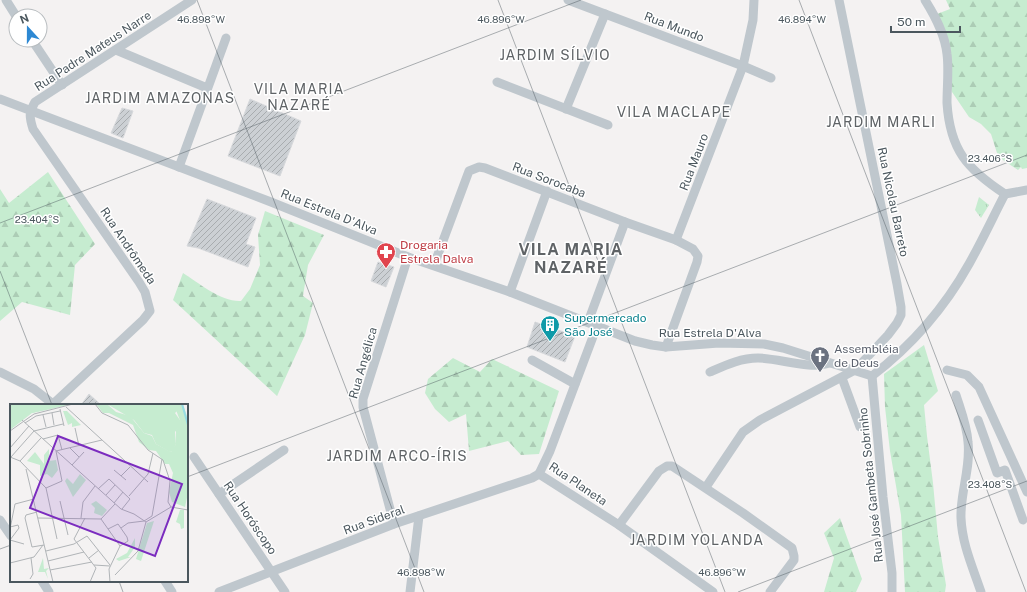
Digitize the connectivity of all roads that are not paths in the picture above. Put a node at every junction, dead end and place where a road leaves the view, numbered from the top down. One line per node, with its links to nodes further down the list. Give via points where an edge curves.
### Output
1 (175, 0): 7 (street)
2 (192, 0): 7 (street, Rua Padre Mateus Narre)
3 (568, 0): 8 (street, Rua Mundo)
4 (754, 0): 12 (street, Rua Mauro, via 753,20)
5 (839, 0): 34 (street, Rua Nicolau Barreto, via 901,307 897,323)
6 (925, 0): 24 (street, via 940,27 947,54 947,104 955,143 962,158 972,170)
7 (181, 8): 11 (street, Rua Padre Mateus Narre)
8 (605, 14): 12 (street, Rua Mundo); 18 (street)
9 (226, 38): 16 (street)
10 (37, 48): 15 (street)
11 (116, 50): 15 (street, Rua Padre Mateus Narre); 16 (street)
12 (743, 66): 13 (street, Rua Mundo); 26 (street, Rua Mauro)
13 (771, 78)
14 (497, 82): 18 (street)
15 (62, 85): 19 (street, Rua Padre Mateus Narre, via 35,102)
16 (207, 88): 21 (street)
17 (0, 99): 19 (street, Rua Estrela D'Alva)
18 (566, 109): 20 (street)
19 (30, 111): 21 (street, Rua Estrela D'Alva); 42 (street, Rua Andrômeda, via 31,122 36,132 140,282 150,311)
20 (608, 125)
21 (179, 167): 27 (street, Rua Estrela D'Alva)
22 (1027, 190): 24 (street)
23 (547, 191): 25 (street, Rua Sorocaba); 28 (street, Rua Sorocaba, via 485,168 479,167 470,171); 29 (street)
24 (1005, 194): 38 (street, via 969,265 946,300 903,350)
25 (625, 222): 26 (street, Rua Sorocaba); 30 (street, Rua Planeta)
26 (676, 240): 31 (street, Rua Sorocaba, via 693,249 698,256)
27 (408, 257): 28 (street, Rua Estrela D'Alva); 56 (street, Rua Angélica, via 363,407)
28 (434, 265): 29 (street, Rua Estrela D'Alva)
29 (510, 292): 30 (street, Rua Estrela D'Alva)
30 (592, 324): 31 (street, Rua Estrela D'Alva, via 635,341); 40 (street, Rua Planeta)
31 (666, 347): 33 (street, Rua Estrela D'Alva, via 719,343 764,344)
32 (532, 360): 40 (street)
33 (830, 362): 34 (street, Rua Estrela D'Alva); 37 (street, via 816,365 767,358 748,359)
34 (855, 370): 38 (street, Rua Estrela D'Alva); 39 (street, Rua Nicolau Barreto)
35 (947, 370): 43 (street, via 967,375 974,380)
36 (0, 372): 42 (street, Rua Andrômeda, via 34,389)
37 (710, 372)
38 (872, 376): 69 (street, Rua José Gambeta Sobrinho)
39 (842, 378): 46 (street); 50 (street, Rua Nicolau Barreto, via 750,426 737,440)
40 (575, 384): 49 (street, Rua Planeta)
41 (956, 395): 45 (street)
42 (53, 404)
43 (992, 415): 44 (street); 51 (street)
44 (978, 420): 45 (street); 55 (street, via 998,473 1005,470)
45 (966, 425): 70 (street, via 969,443 961,517 963,534)
46 (860, 427)
47 (284, 450): 52 (street)
48 (194, 458): 52 (street, Rua Horóscopo)
49 (539, 474): 53 (street, Rua Sideral); 57 (street, Rua Planeta)
50 (706, 487): 57 (street, via 677,468 667,466 659,471); 68 (street, via 792,548 794,560)
51 (1027, 492)
52 (219, 494): 59 (street, Rua Horóscopo)
53 (419, 516): 56 (street, Rua Sideral); 66 (street)
54 (0, 520): 58 (street)
55 (1023, 520)
56 (394, 524): 59 (street, Rua Sideral)
57 (619, 524): 67 (street, Rua Planeta)
58 (10, 535)
59 (271, 572): 64 (street, Rua Sideral); 65 (street, Rua Horóscopo)
60 (43, 582): 62 (street)
61 (166, 582): 63 (street)
62 (49, 592)
63 (172, 592)
64 (219, 592)
65 (285, 592)
66 (410, 592)
67 (713, 592)
68 (770, 592)
69 (892, 592)
70 (980, 592)

